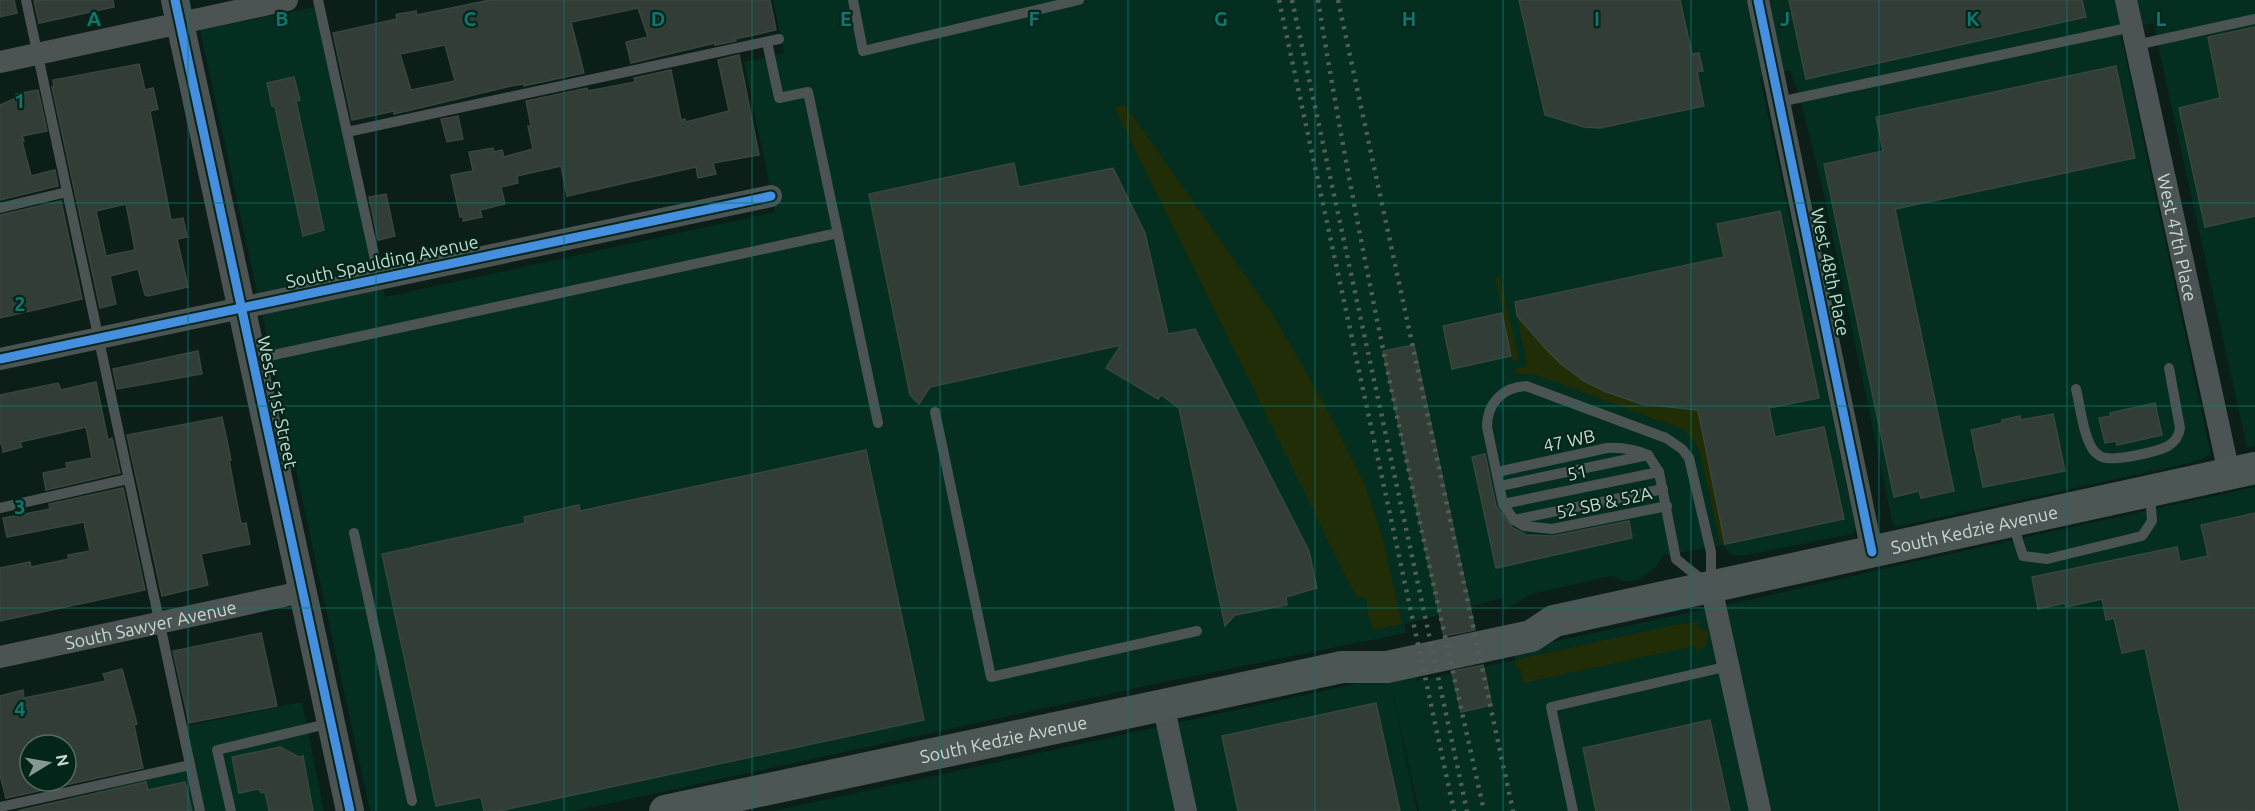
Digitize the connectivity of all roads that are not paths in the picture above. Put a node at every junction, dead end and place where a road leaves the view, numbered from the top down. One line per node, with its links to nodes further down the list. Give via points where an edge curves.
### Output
1 (26, 0): 11 (lane)
2 (286, 0): 8 (street)
3 (318, 0): 14 (lane)
4 (853, 0): 5 (lane, via 863,51)
5 (1079, 0)
6 (1758, 0): 13 (street, West 48th Place)
7 (2126, 0): 10 (street, West 47th Place)
8 (177, 12): 11 (street); 20 (street, West 51st Street)
9 (2255, 19): 10 (lane)
10 (2134, 36): 13 (lane); 29 (street, West 47th Place)
11 (37, 54): 12 (street); 15 (lane)
12 (0, 62)
13 (1779, 102): 42 (street, West 48th Place)
14 (347, 132): 18 (lane, via 773,40 779,98 808,92); 19 (lane)
15 (67, 192): 17 (lane); 21 (lane)
16 (771, 196): 19 (street, South Spaulding Avenue)
17 (0, 208)
18 (838, 233): 22 (lane); 27 (lane)
19 (379, 278): 20 (street, South Spaulding Avenue)
20 (241, 307): 21 (street, South Spaulding Avenue); 22 (street, West 51st Street)
21 (98, 338): 23 (street, South Spaulding Avenue); 32 (lane)
22 (252, 359): 44 (street, West 51st Street)
23 (0, 360)
24 (2169, 368): 25 (lane, via 2180,428 2175,441 2158,450 2108,459 2095,453)
25 (2076, 389)
26 (935, 412): 46 (lane, via 991,677)
27 (878, 423)
28 (1648, 455): 30 (lane, 47 WB, via 1620,447 1607,448); 31 (lane); 33 (lane)
29 (2242, 471): 35 (main road, South Kedzie Avenue)
30 (1497, 472): 33 (lane); 43 (lane, via 1487,417 1507,389 1535,388 1666,438 1689,458 1710,552)
31 (1659, 472): 34 (lane); 36 (lane, 51)
32 (128, 479): 38 (lane); 45 (lane)
33 (1500, 486): 36 (lane)
34 (1663, 489): 37 (lane); 39 (lane)
35 (2149, 491): 40 (main road, South Kedzie Avenue); 40 (lane, via 2152,521 2142,536 2047,559 2023,556)
36 (1503, 504): 39 (lane)
37 (1666, 506): 39 (lane, 52 SB & 52A, via 1552,529 1524,526); 43 (lane, via 1676,558)
38 (0, 508)
39 (1514, 520)
40 (2012, 521): 42 (main road, South Kedzie Avenue)
41 (354, 533): 52 (lane)
42 (1872, 552): 43 (main road, South Kedzie Avenue)
43 (1711, 587): 48 (street); 49 (main road, South Kedzie Avenue, via 1554,621 1531,636 1387,667 1342,667)
44 (302, 592): 45 (street, South Sawyer Avenue); 50 (street, West 51st Street)
45 (159, 623): 47 (street, South Sawyer Avenue); 51 (lane)
46 (1197, 631)
47 (0, 657)
48 (1729, 666): 59 (lane, via 1551,707); 60 (street)
49 (1163, 704): 57 (main road, South Kedzie Avenue); 58 (street)
50 (331, 723): 55 (lane, via 217,750); 56 (street, West 51st Street)
51 (190, 765): 53 (lane); 54 (lane)
52 (412, 801)
53 (0, 807)
54 (200, 811)
55 (231, 811)
56 (350, 811)
57 (665, 811)
58 (1186, 811)
59 (1573, 811)
60 (1760, 811)

